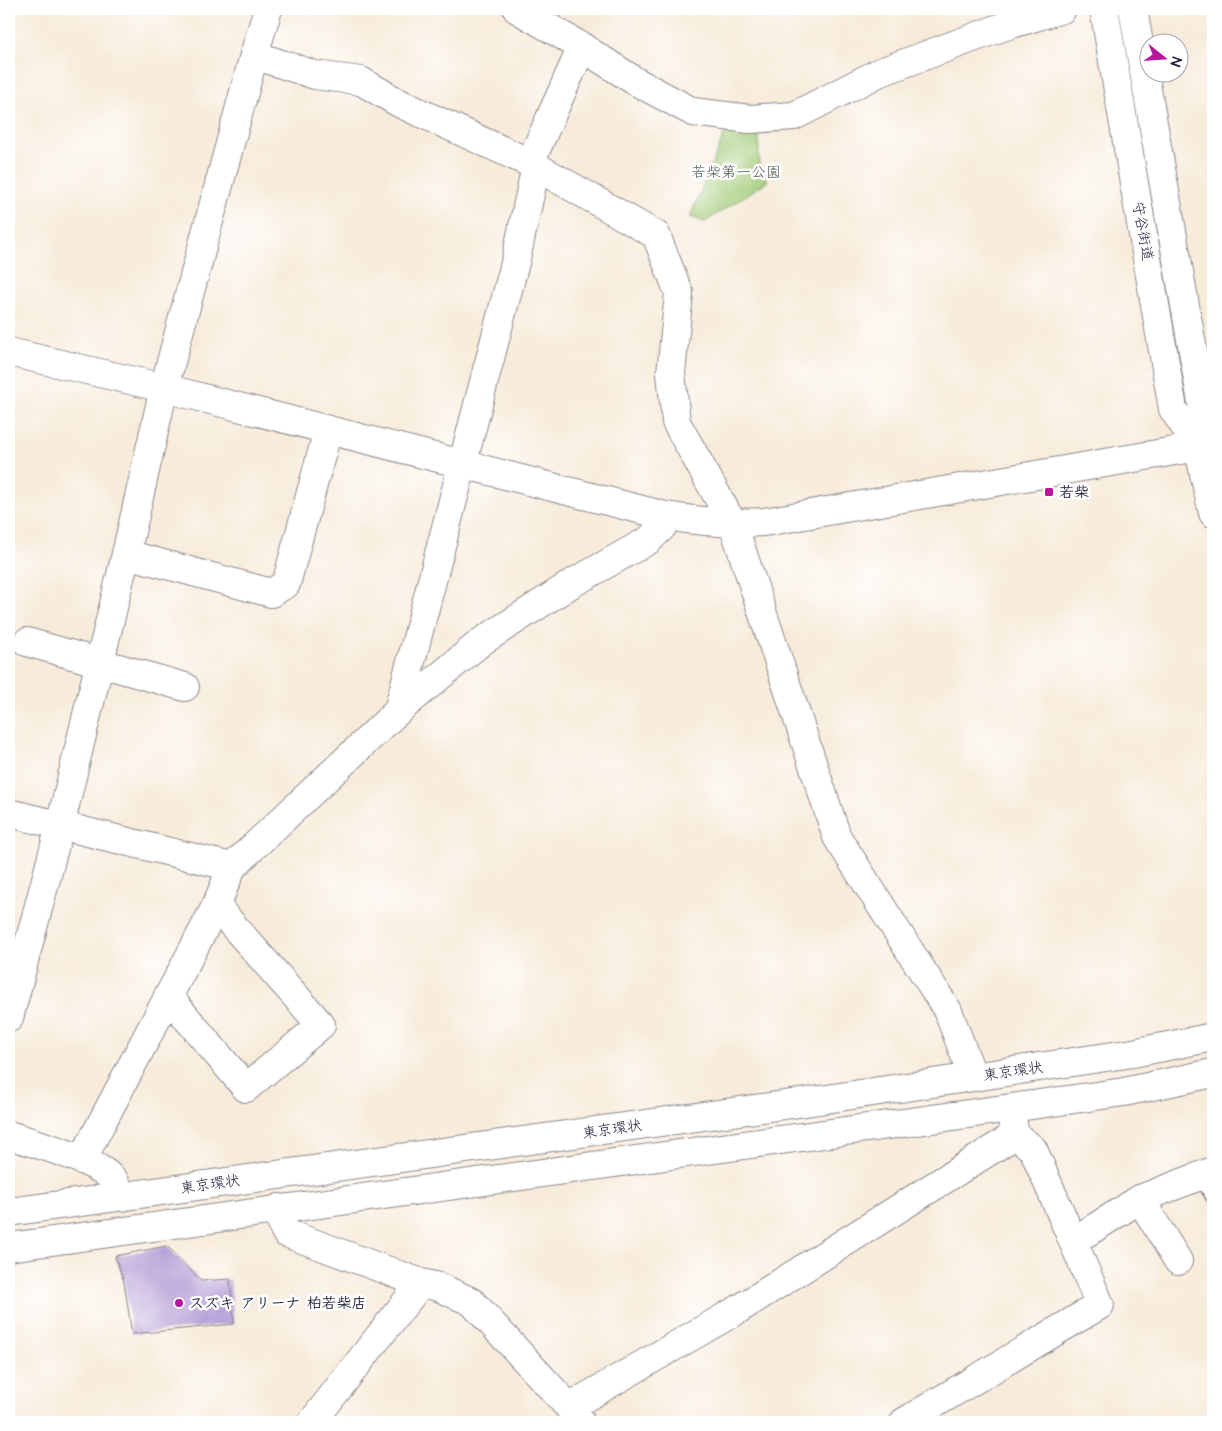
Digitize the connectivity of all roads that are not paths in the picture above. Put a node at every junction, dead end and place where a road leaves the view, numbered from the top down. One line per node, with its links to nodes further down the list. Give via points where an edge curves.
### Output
1 (268, 9): 7 (main road)
2 (517, 9): 6 (main road)
3 (1062, 9): 6 (main road, via 1005,26 878,73 794,116 750,119 693,112)
4 (1104, 9): 12 (main road, 守谷街道, via 1174,409)
5 (1133, 9): 12 (main road, 守谷街道, via 1203,408)
6 (582, 47): 8 (main road)
7 (254, 54): 8 (main road, via 315,75 361,81 400,103); 10 (main road)
8 (533, 164): 13 (main road, via 516,259); 16 (main road, via 656,235 680,293 671,373 676,422)
9 (9, 352): 10 (main road)
10 (164, 388): 11 (main road); 17 (main road)
11 (328, 430): 13 (main road); 17 (main road, via 286,584 271,593)
12 (1206, 444): 14 (main road, 守谷街道); 16 (main road, via 764,522)
13 (463, 464): 15 (main road); 21 (main road)
14 (1213, 513)
15 (666, 516): 16 (main road); 21 (main road, via 662,526 649,540 481,642)
16 (733, 524): 30 (main road, via 837,837 948,1011)
17 (126, 554): 19 (main road)
18 (27, 642): 19 (main road)
19 (100, 663): 20 (main road); 23 (main road)
20 (186, 687)
21 (398, 711): 24 (main road)
22 (9, 813): 23 (main road)
23 (60, 826): 24 (main road); 27 (main road)
24 (232, 867): 25 (main road)
25 (216, 906): 26 (main road); 26 (main road, via 321,1025 246,1088)
26 (168, 996): 33 (main road)
27 (9, 1018)
28 (1213, 1037): 30 (main road, 東京環状, via 1133,1053)
29 (1213, 1074): 31 (main road, via 1124,1092)
30 (973, 1077): 35 (main road, 東京環状)
31 (1013, 1122): 37 (main road); 39 (main road, via 1033,1149); 43 (main road, via 739,1310)
32 (9, 1135): 33 (main road)
33 (82, 1160): 35 (main road, via 104,1171 115,1182)
34 (1209, 1181): 36 (main road)
35 (122, 1197): 38 (main road, 東京環状)
36 (1140, 1199): 39 (main road); 41 (main road)
37 (280, 1208): 40 (main road); 42 (main road, via 286,1233)
38 (9, 1212)
39 (1072, 1239): 45 (main road, via 1100,1305)
40 (9, 1247)
41 (1178, 1261)
42 (421, 1283): 43 (main road, via 439,1287 472,1302); 44 (main road)
43 (575, 1415)
44 (312, 1422)
45 (904, 1422)

